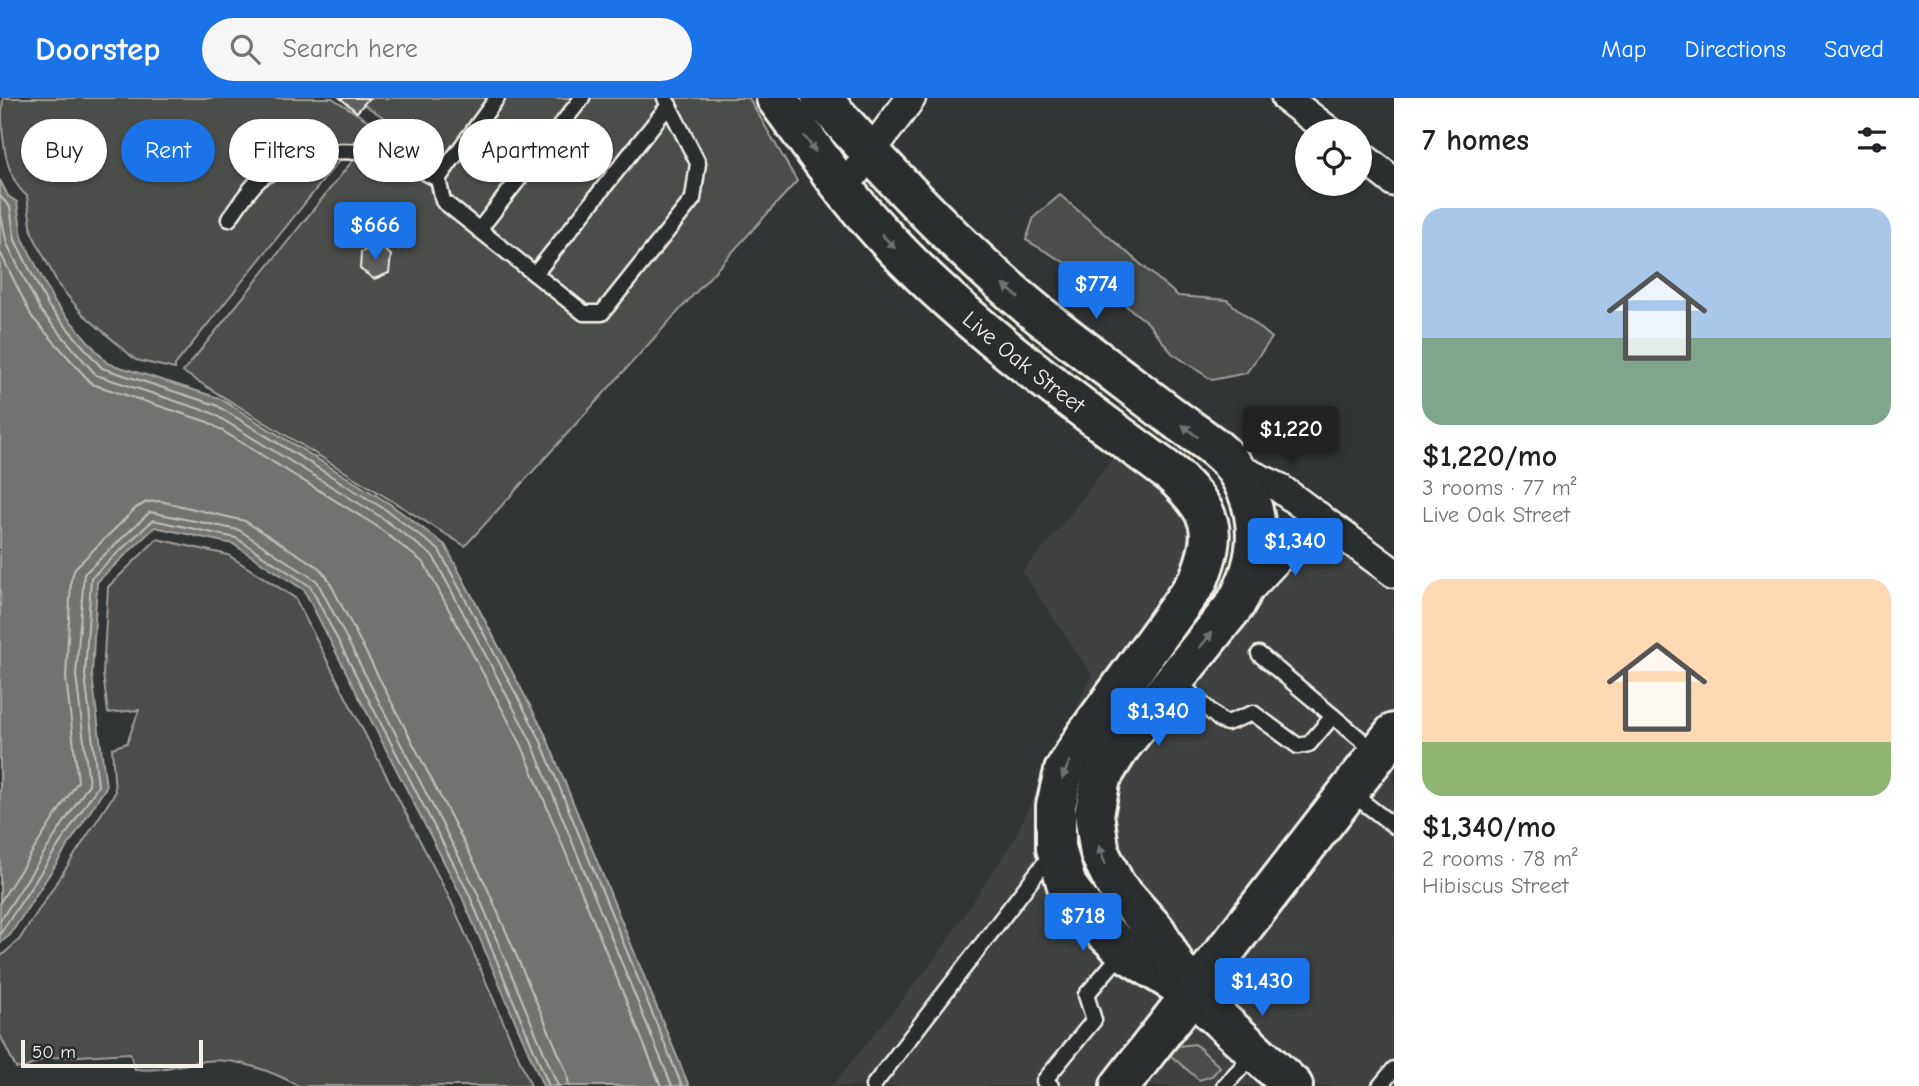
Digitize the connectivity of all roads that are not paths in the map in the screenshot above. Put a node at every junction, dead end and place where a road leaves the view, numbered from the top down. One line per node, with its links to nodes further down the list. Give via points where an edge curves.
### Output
1 (498, 98): 12 (lane)
2 (582, 98): 17 (lane)
3 (776, 98): 15 (street, Live Oak Street, one-way to 15)
4 (821, 98): 10 (street, Live Oak Street)
5 (911, 98): 10 (street)
6 (1286, 98): 8 (street)
7 (667, 102): 18 (lane); 18 (lane, via 698,163 693,199 602,313 584,313)
8 (1313, 119)
9 (353, 151): 16 (lane, via 333,150 296,159 259,179)
10 (871, 154): 15 (street); 19 (street, Live Oak Street, one-way to 10, via 981,266)
11 (1372, 165): 14 (street)
12 (444, 171)
13 (439, 182): 17 (lane, via 443,201)
14 (1394, 182)
15 (843, 189): 24 (street, Live Oak Street, one-way to 24, via 914,267 979,327 1173,475 1199,500 1212,525 1209,554)
16 (229, 219)
17 (479, 230): 18 (lane)
18 (535, 274)
19 (1235, 467): 20 (street, Live Oak Street, via 1278,487); 22 (street, Live Oak Street, via 1256,523 1257,550 1248,583)
20 (1318, 516): 21 (street, Live Oak Street); 22 (street)
21 (1394, 573)
22 (1235, 605): 24 (street, Live Oak Street, one-way to 22)
23 (1259, 654): 25 (lane)
24 (1160, 666): 25 (lane, via 1220,720 1227,723 1253,713 1298,746 1309,744); 29 (street, one-way to 29, via 1084,738 1064,771 1056,806); 31 (street, one-way to 24, via 1156,931 1115,887 1100,854 1094,814 1101,778)
25 (1333, 716): 26 (lane)
26 (1386, 743): 27 (street)
27 (1349, 791): 28 (lane); 31 (street)
28 (1394, 826)
29 (1056, 848): 30 (street, via 1067,886); 34 (lane)
30 (1124, 951): 31 (street); 35 (lane, via 1086,995 1094,1020 1044,1081)
31 (1191, 993): 32 (street); 36 (street)
32 (1256, 1052): 37 (lane); 38 (street)
33 (1394, 1069): 39 (lane)
34 (873, 1086)
35 (1051, 1086)
36 (1120, 1086)
37 (1224, 1086)
38 (1293, 1086)
39 (1380, 1086)

